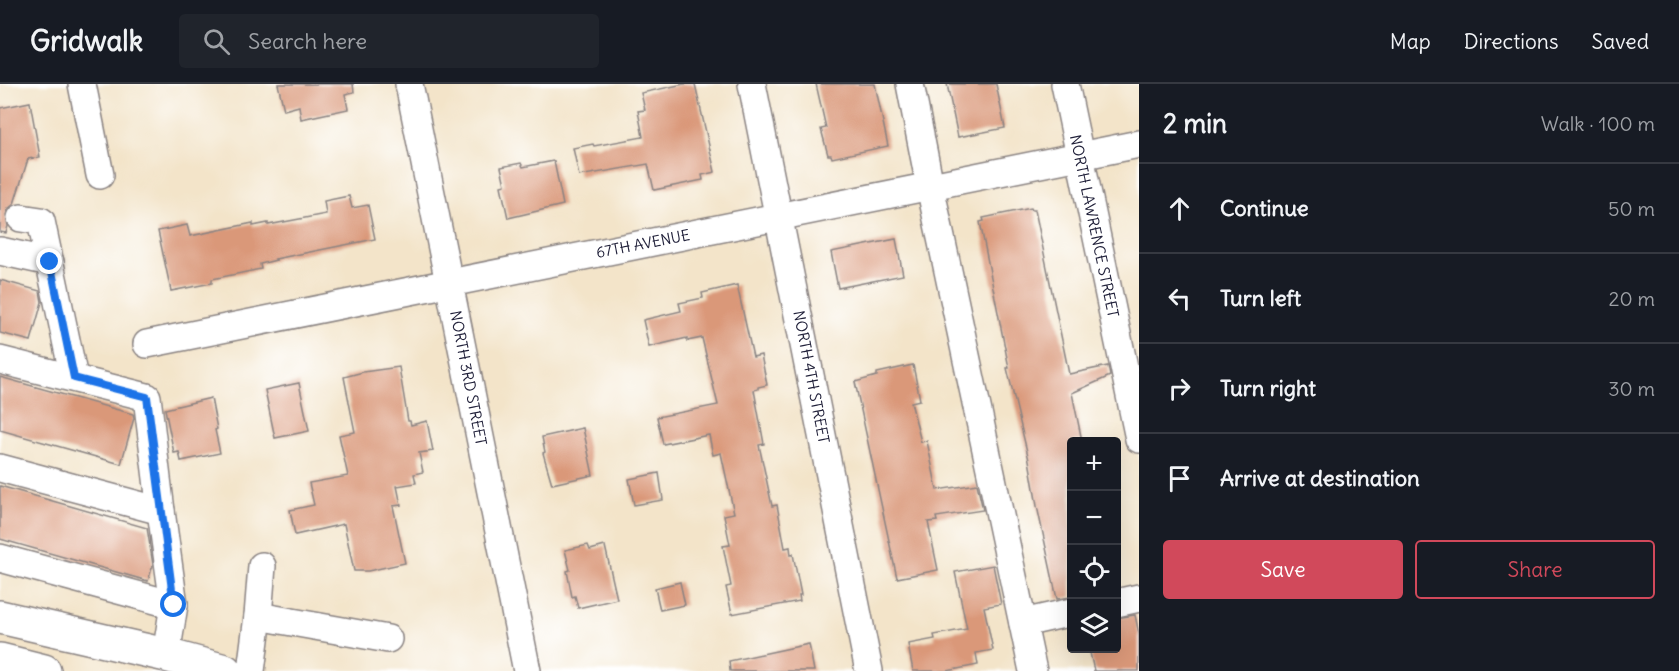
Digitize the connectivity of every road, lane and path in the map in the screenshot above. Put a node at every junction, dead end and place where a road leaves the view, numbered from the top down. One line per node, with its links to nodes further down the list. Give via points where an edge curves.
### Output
1 (82, 84): 8 (street)
2 (410, 84): 14 (street, NORTH 3RD STREET)
3 (752, 84): 10 (street, NORTH 4TH STREET)
4 (910, 84): 9 (street)
5 (1065, 84): 7 (street, NORTH LAWRENCE STREET)
6 (1139, 144): 7 (street, 67TH AVENUE)
7 (1079, 156): 9 (street, 67TH AVENUE); 18 (street, NORTH LAWRENCE STREET)
8 (100, 175)
9 (930, 186): 10 (street, 67TH AVENUE); 29 (street)
10 (779, 217): 14 (street, 67TH AVENUE); 37 (street, NORTH 4TH STREET)
11 (21, 218): 13 (street, via 41,221)
12 (0, 251): 13 (street)
13 (50, 262): 17 (street)
14 (449, 283): 15 (street, 67TH AVENUE); 36 (street, NORTH 3RD STREET)
15 (147, 344)
16 (0, 360): 17 (street)
17 (74, 378): 20 (street, via 147,397)
18 (1139, 439)
19 (0, 468): 20 (street)
20 (161, 511): 25 (street)
21 (0, 558): 25 (street)
22 (262, 566): 27 (street)
23 (1139, 598): 24 (street)
24 (1121, 602)
25 (174, 605): 31 (street)
26 (1067, 613): 29 (street)
27 (258, 616): 30 (street); 35 (street)
28 (0, 617): 31 (highway)
29 (1023, 622): 38 (street)
30 (388, 639)
31 (166, 655): 34 (highway)
32 (0, 660): 33 (highway)
33 (44, 671)
34 (225, 671)
35 (251, 671)
36 (527, 671)
37 (868, 671)
38 (1033, 671)

